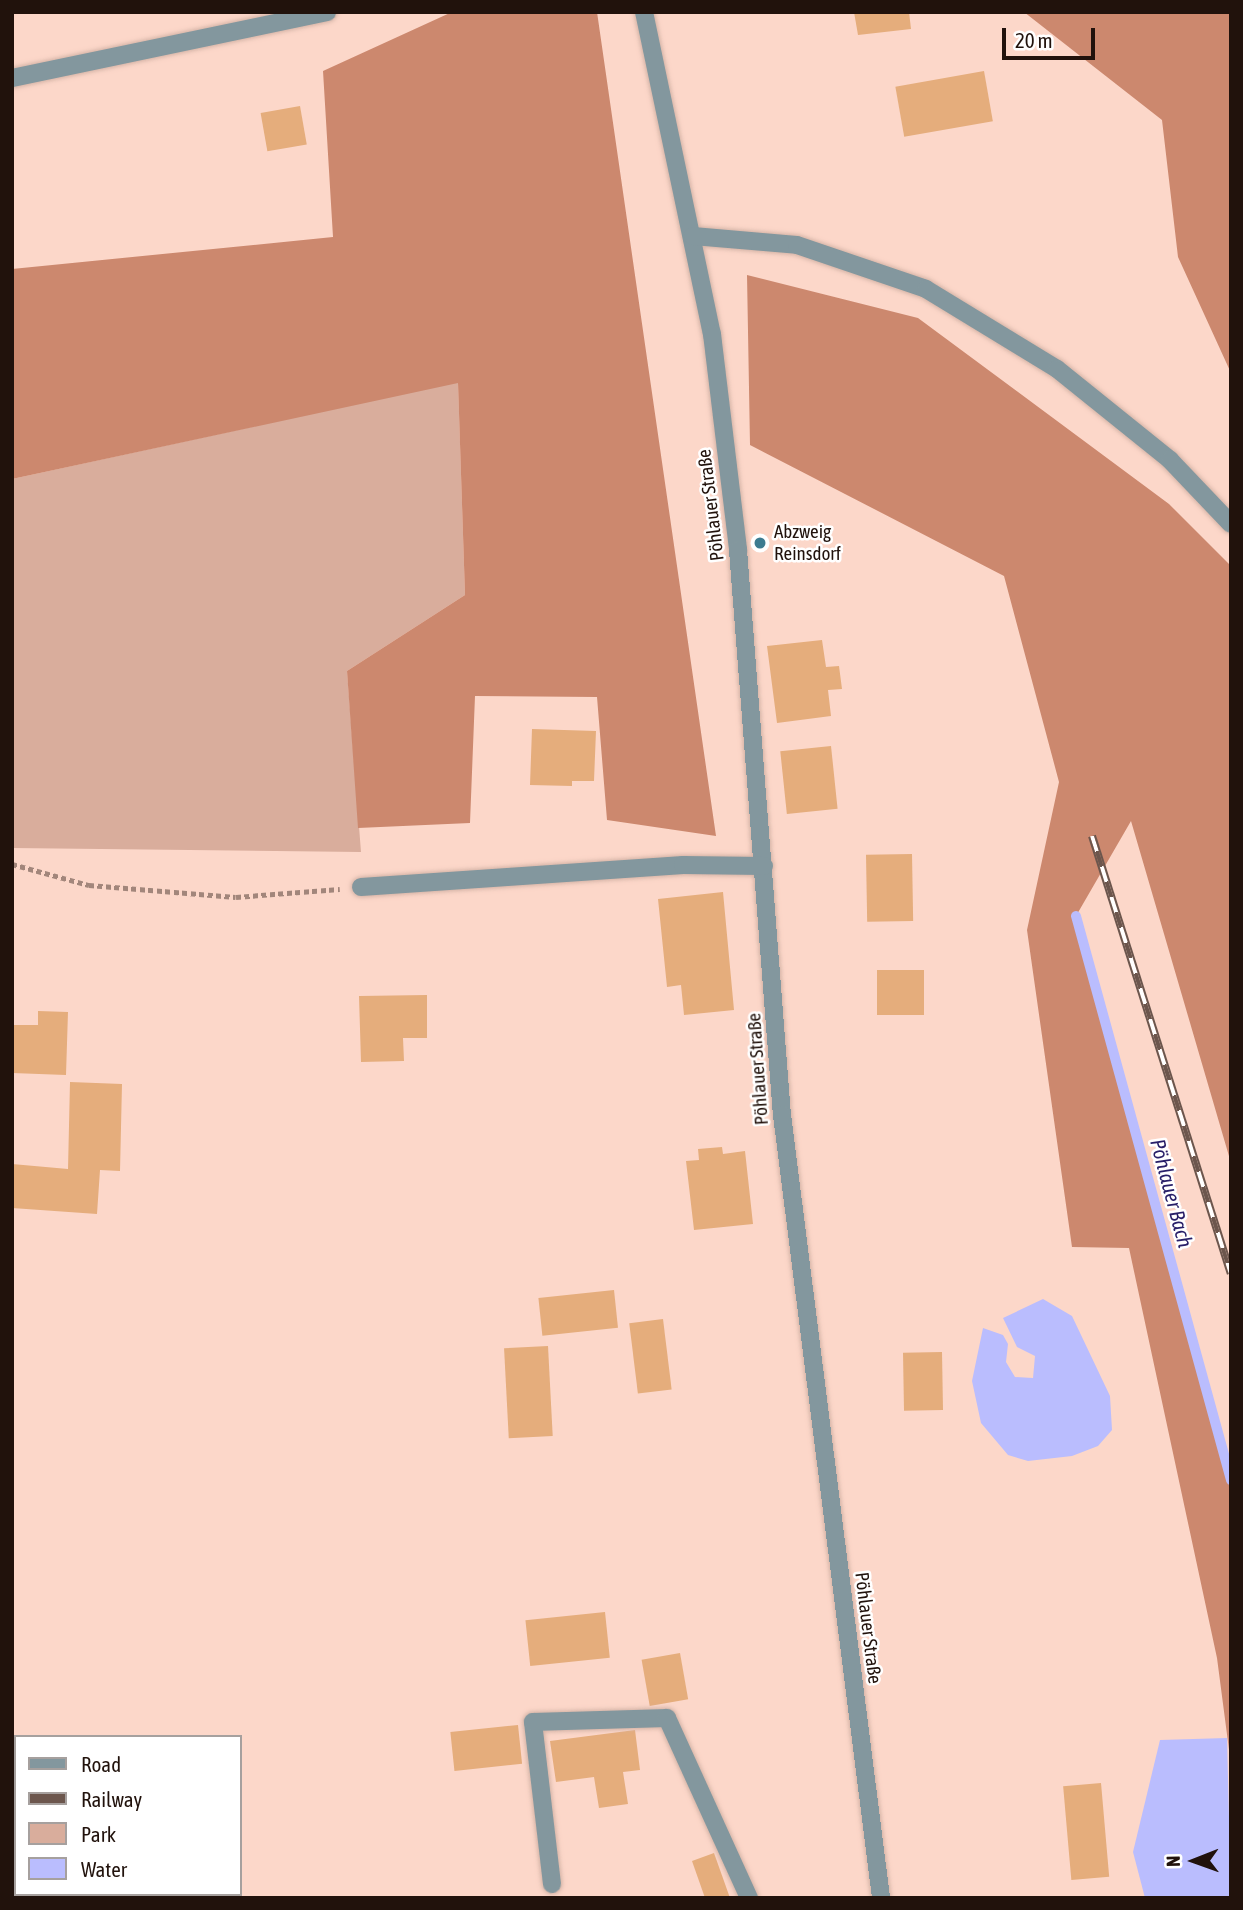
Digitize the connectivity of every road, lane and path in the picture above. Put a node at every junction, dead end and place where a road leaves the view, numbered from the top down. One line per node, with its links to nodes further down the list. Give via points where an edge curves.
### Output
1 (327, 12): 3 (street)
2 (644, 12): 4 (street, Pöhlauer Straße)
3 (12, 78)
4 (693, 236): 5 (street, via 797,246 926,289 1057,369 1170,460); 7 (street, Pöhlauer Straße, via 712,334 738,550)
5 (1231, 524)
6 (12, 864): 8 (path, via 89,885 236,897)
7 (764, 866): 8 (street, via 683,865); 11 (street, Pöhlauer Straße, via 782,1115)
8 (361, 887)
9 (552, 1884): 10 (street, via 533,1723 667,1718)
10 (749, 1898)
11 (881, 1898)

